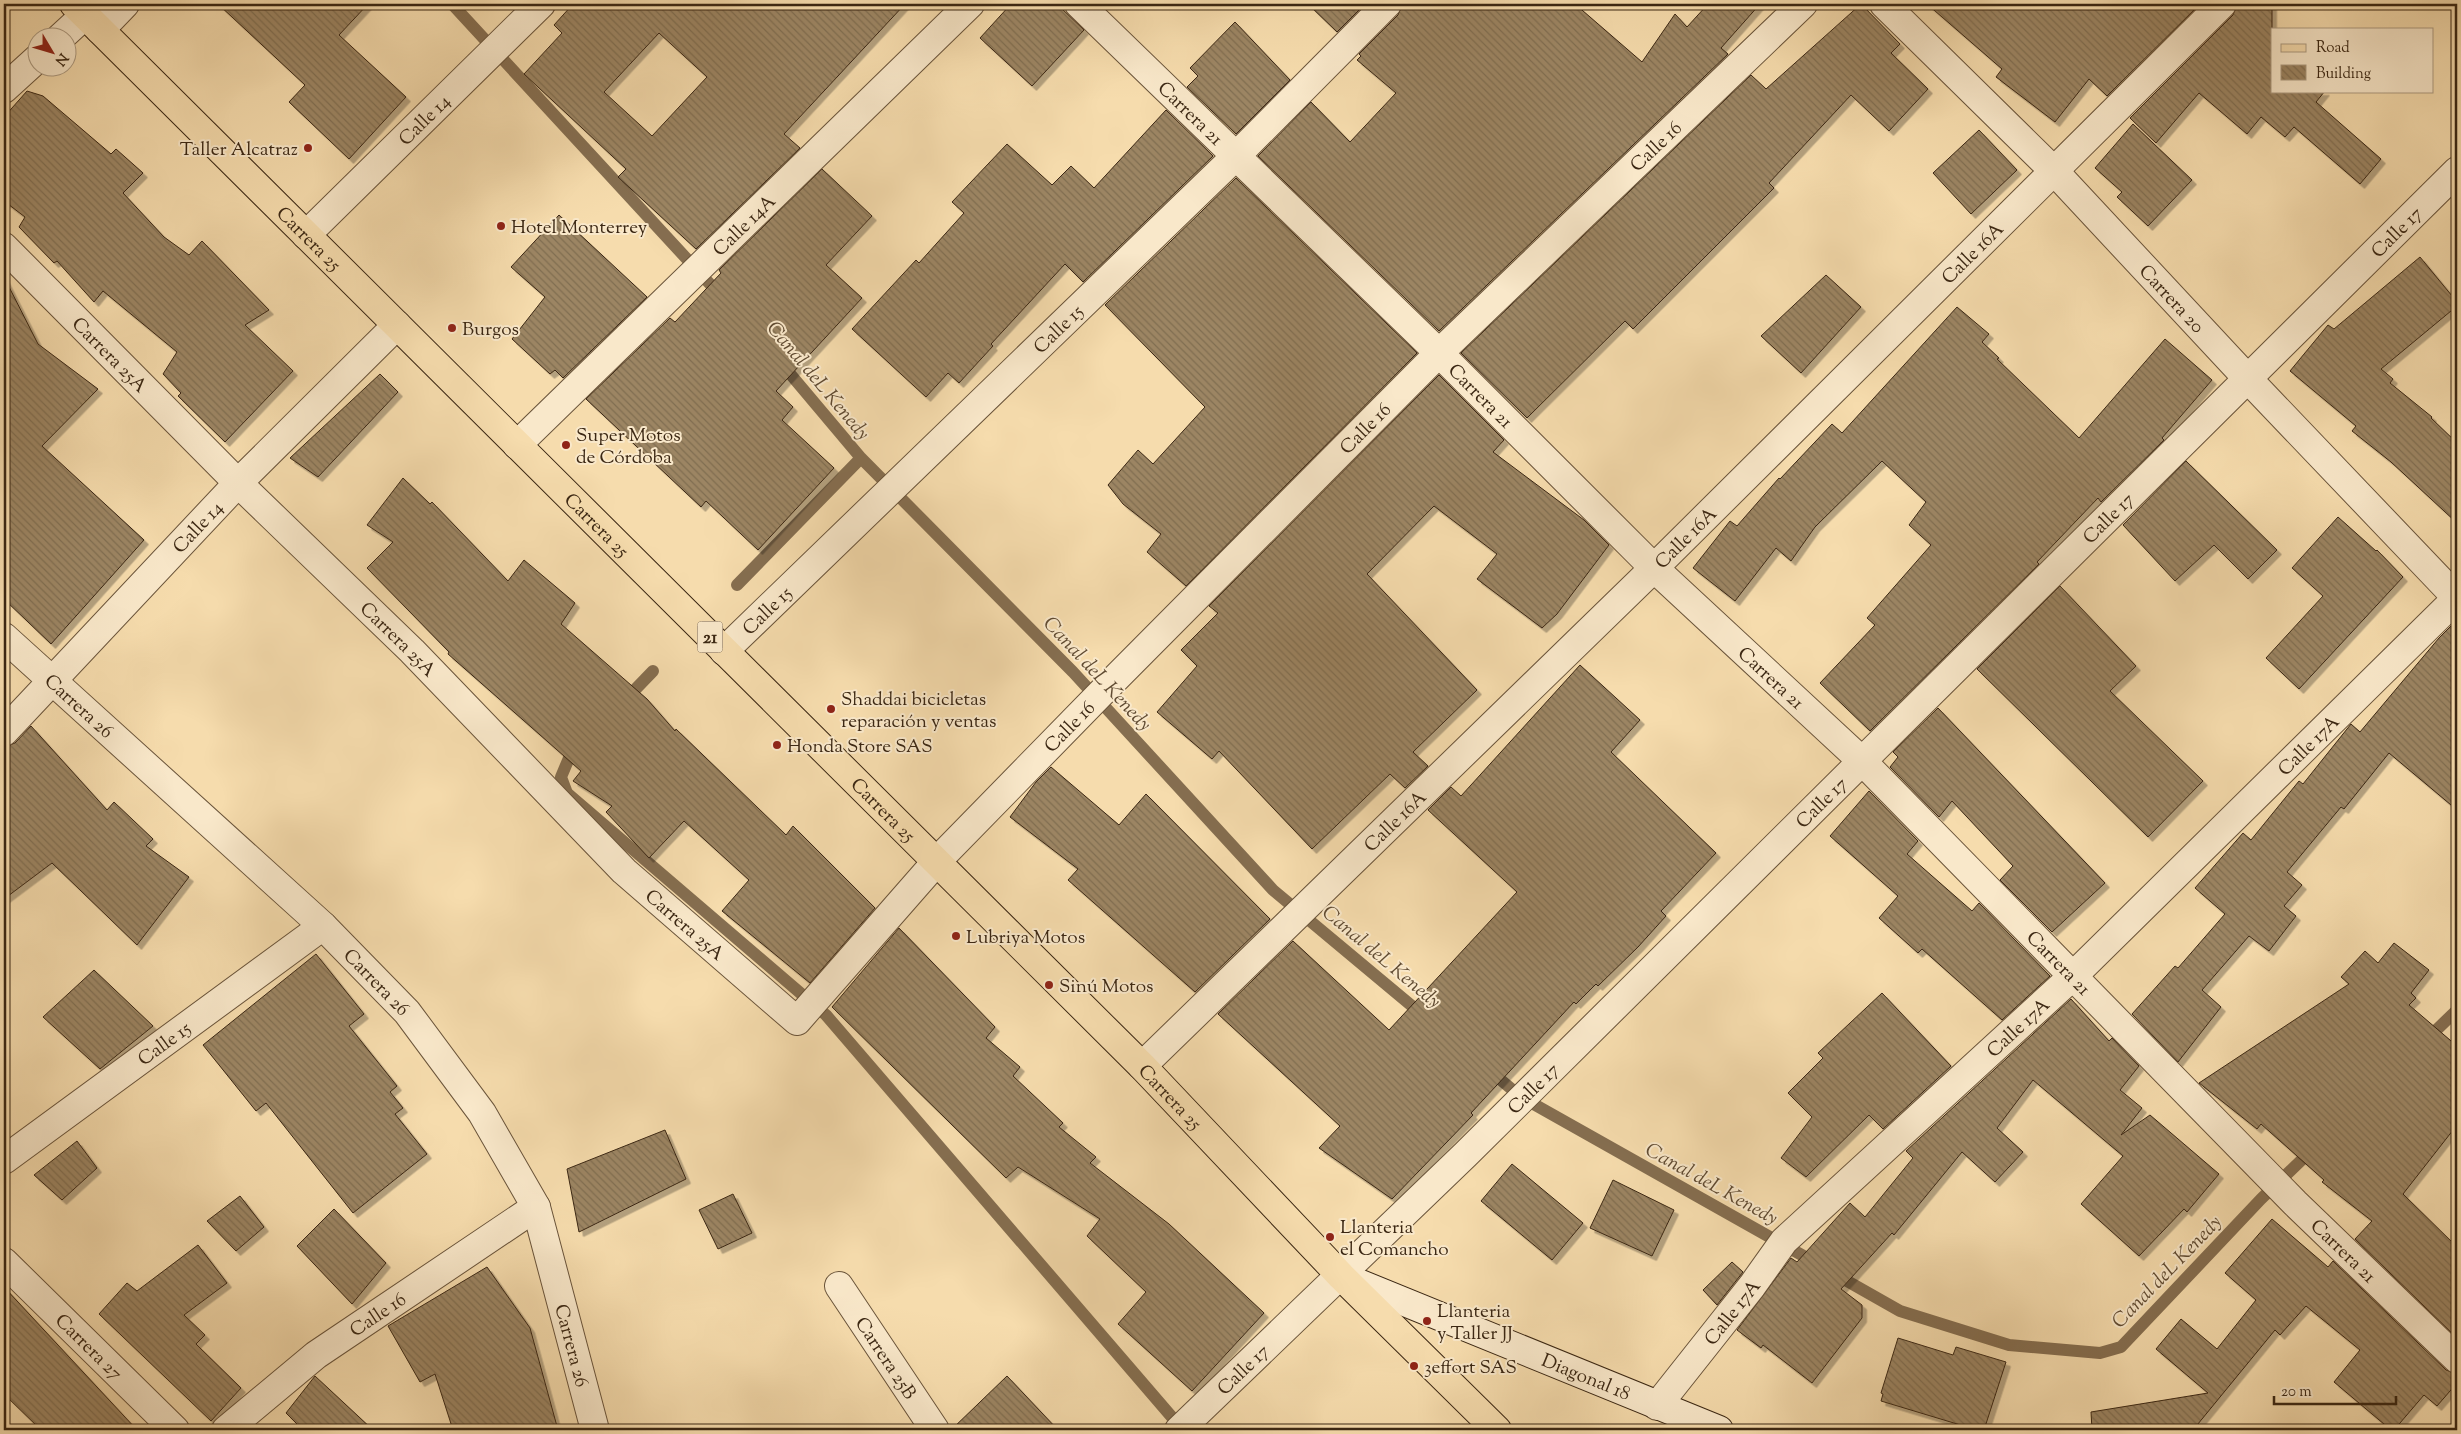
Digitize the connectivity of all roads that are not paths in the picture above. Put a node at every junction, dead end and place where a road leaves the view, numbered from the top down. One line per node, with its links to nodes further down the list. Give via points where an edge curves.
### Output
1 (125, 4): 9 (street)
2 (541, 4): 16 (street, Calle 14)
3 (970, 4): 21 (street, Calle 14A)
4 (1079, 4): 13 (street, Carrera 21)
5 (1386, 4): 13 (street, Calle 15)
6 (1803, 4): 19 (street, Calle 16)
7 (1884, 4): 15 (street, Carrera 20)
8 (2222, 4): 15 (street, Calle 16A)
9 (86, 16): 10 (street); 16 (main road, Carrera 25 / 21)
10 (72, 28)
11 (28, 67): 12 (street)
12 (4, 89)
13 (1236, 156): 19 (street, Carrera 21); 26 (street, Calle 15)
14 (2457, 171): 20 (street, Calle 17)
15 (2055, 172): 20 (street, Carrera 20); 23 (street, Calle 16A)
16 (306, 235): 18 (main road, Carrera 25 / 21)
17 (4, 247): 22 (street, Carrera 25A)
18 (397, 325): 21 (main road, Carrera 25 / 21); 22 (street, Calle 14)
19 (1439, 353): 23 (street, Carrera 21); 30 (street, Calle 16)
20 (2247, 378): 24 (street, Carrera 20); 29 (street, Calle 17)
21 (518, 445): 26 (main road, Carrera 25 / 21)
22 (238, 483): 27 (street, Calle 14); 33 (street, Carrera 25A, via 412,651 624,871 795,1022)
23 (1654, 568): 29 (street, Carrera 21); 34 (street, Calle 16A)
24 (2457, 598): 32 (street, Calle 17A)
25 (4, 637): 27 (street, Carrera 26)
26 (724, 651): 30 (main road, Carrera 25 / 21)
27 (50, 681): 28 (street, Calle 14); 31 (street, Carrera 26)
28 (4, 732)
29 (1863, 762): 32 (street, Carrera 21); 38 (street, Calle 17)
30 (936, 861): 33 (street, Calle 16); 34 (main road, Carrera 25 / 21)
31 (323, 926): 35 (street, Calle 15); 36 (street, Carrera 26, via 407,1012 482,1113)
32 (2073, 976): 40 (street, Carrera 21, via 2295,1203); 41 (street, Calle 17A, via 1784,1241)
33 (798, 1020)
34 (1142, 1066): 38 (main road, Carrera 25 / 21)
35 (4, 1160)
36 (536, 1207): 43 (street, Calle 16, via 316,1355); 44 (street, Carrera 26)
37 (4, 1262): 42 (street, Carrera 27)
38 (1341, 1276): 41 (street, Diagonal 18); 46 (street, Calle 17); 47 (main road, Carrera 25)
39 (838, 1286): 45 (street, Carrera 25B)
40 (2457, 1359)
41 (1657, 1406): 48 (street, Diagonal 18)
42 (175, 1430)
43 (226, 1430)
44 (595, 1430)
45 (935, 1430)
46 (1179, 1430)
47 (1497, 1430)
48 (1719, 1430)

